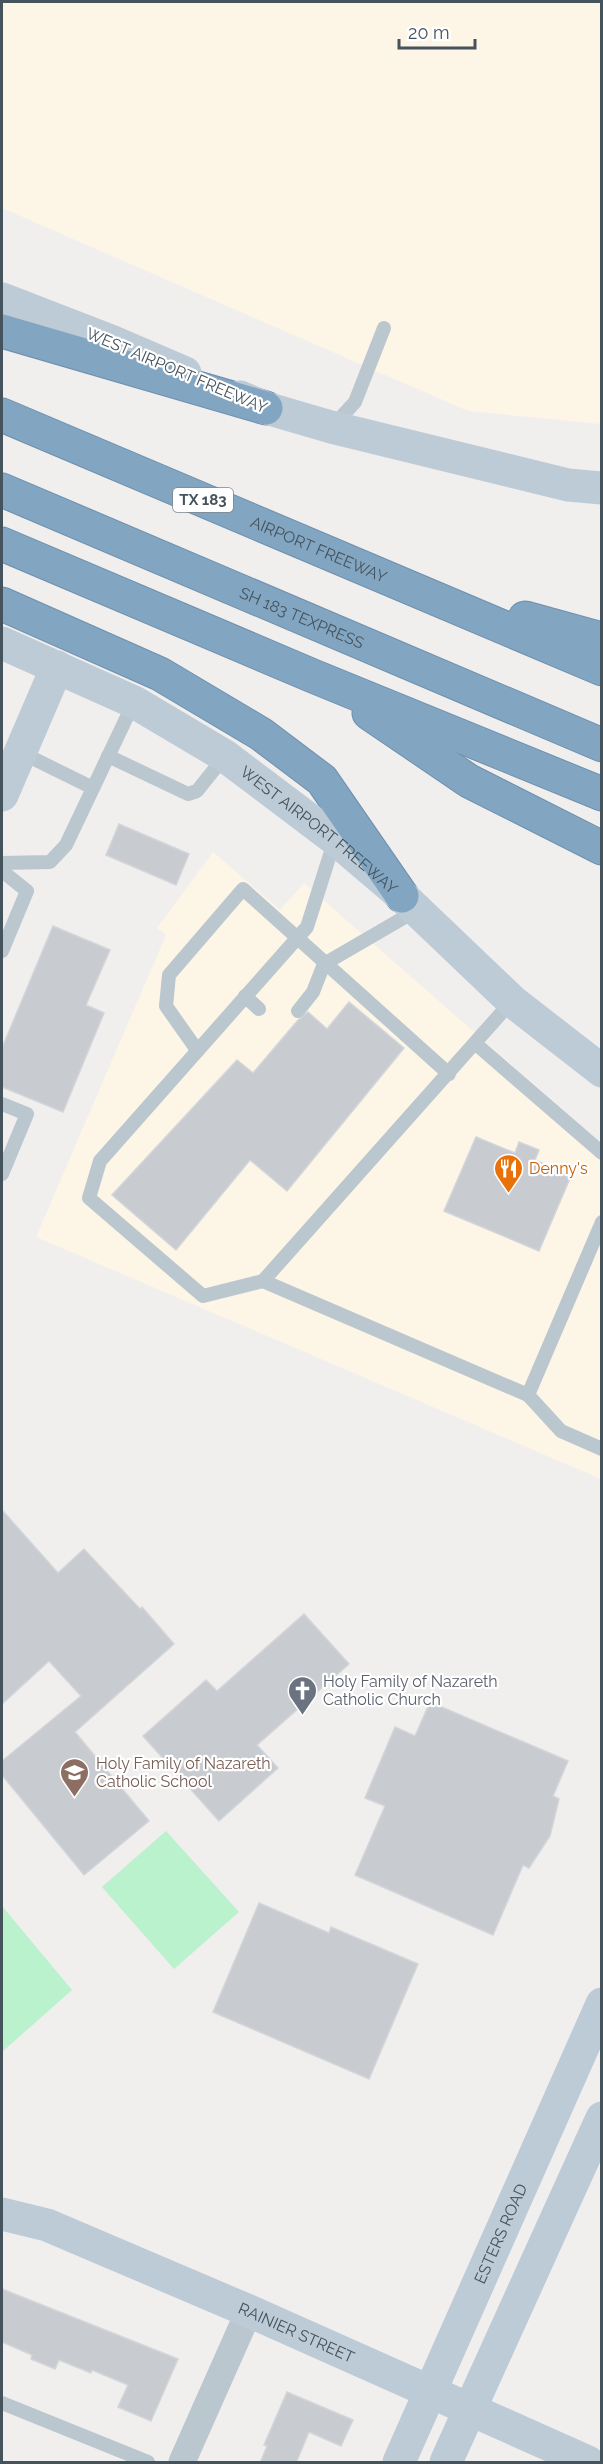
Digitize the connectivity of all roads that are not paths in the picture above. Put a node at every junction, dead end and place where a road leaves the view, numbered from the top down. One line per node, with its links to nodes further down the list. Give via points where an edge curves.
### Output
1 (2, 299): 4 (main road, WEST AIRPORT FREEWAY)
2 (384, 328): 6 (lane, via 356,402)
3 (2, 331): 4 (highway)
4 (266, 408): 6 (main road, WEST AIRPORT FREEWAY)
5 (2, 415): 11 (highway, AIRPORT FREEWAY / TX 183)
6 (331, 427): 8 (main road, WEST AIRPORT FREEWAY, via 567,485)
7 (2, 466): 19 (highway, SH 183 TEXPRESS)
8 (602, 488)
9 (2, 490): 20 (highway, SH 183 TEXPRESS)
10 (2, 544): 17 (highway)
11 (404, 585): 13 (highway); 16 (highway, AIRPORT FREEWAY / TX 183)
12 (2, 604): 31 (highway, via 160,674 261,734 322,780)
13 (602, 639)
14 (4, 650): 15 (main road, WEST AIRPORT FREEWAY)
15 (57, 668): 18 (main road, WEST AIRPORT FREEWAY); 21 (main road)
16 (602, 669)
17 (313, 676): 25 (highway); 28 (highway, via 469,781)
18 (134, 702): 22 (lane); 23 (main road, WEST AIRPORT FREEWAY)
19 (602, 720)
20 (602, 745)
21 (20, 752): 24 (lane); 26 (main road)
22 (108, 756): 23 (lane, via 188,794 197,791); 24 (lane)
23 (225, 756): 27 (main road, WEST AIRPORT FREEWAY)
24 (93, 788): 29 (lane, via 66,845 50,862)
25 (602, 794)
26 (2, 795)
27 (335, 839): 31 (main road, WEST AIRPORT FREEWAY); 32 (lane, via 307,927)
28 (602, 848)
29 (2, 863)
30 (2, 871): 33 (lane, via 27,891)
31 (409, 903): 34 (lane); 36 (main road, WEST AIRPORT FREEWAY)
32 (296, 939): 34 (lane); 35 (lane); 40 (lane, via 243,889 169,975 166,1006)
33 (2, 951)
34 (324, 964): 38 (lane, via 313,992); 42 (lane)
35 (245, 996): 37 (lane); 40 (lane)
36 (512, 1001): 39 (lane); 41 (main road, WEST AIRPORT FREEWAY)
37 (259, 1009)
38 (298, 1011)
39 (476, 1044): 42 (lane); 44 (lane)
40 (197, 1050): 47 (lane, via 100,1161 88,1198 203,1296)
41 (602, 1071)
42 (449, 1074): 47 (lane)
43 (2, 1104): 45 (lane, via 27,1114)
44 (602, 1153)
45 (2, 1174)
46 (602, 1222): 48 (lane)
47 (263, 1281): 48 (lane)
48 (528, 1395): 49 (lane, via 561,1431)
49 (602, 1449)
50 (602, 2004): 54 (main road, ESTERS ROAD)
51 (602, 2118): 56 (main road)
52 (2, 2214): 53 (main road, RAINIER STREET, via 47,2225)
53 (249, 2311): 54 (main road, RAINIER STREET); 58 (street)
54 (430, 2392): 56 (main road, RAINIER STREET); 59 (main road, ESTERS ROAD)
55 (2, 2403): 57 (lane)
56 (469, 2409): 60 (main road); 61 (main road, RAINIER STREET)
57 (148, 2463)
58 (182, 2463)
59 (399, 2463)
60 (446, 2463)
61 (588, 2463)

